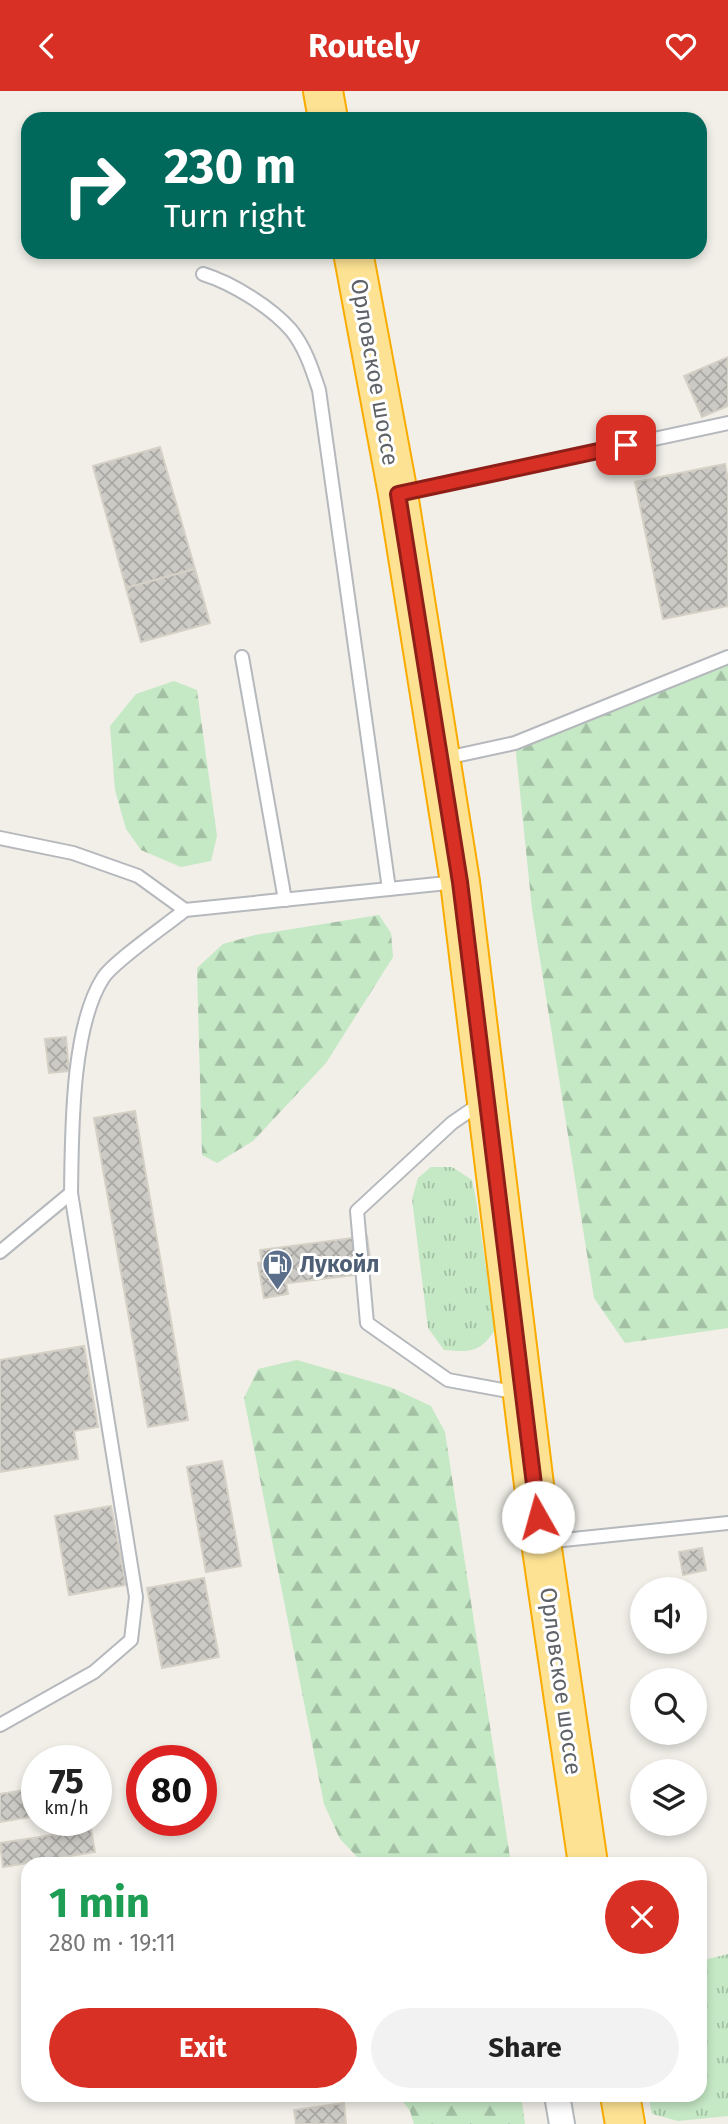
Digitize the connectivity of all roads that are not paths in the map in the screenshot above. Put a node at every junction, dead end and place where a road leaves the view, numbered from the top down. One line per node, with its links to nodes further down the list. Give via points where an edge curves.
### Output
1 (354, 259): 4 (highway, Орловское шоссе)
2 (203, 274): 10 (lane, via 230,283 290,329 306,354 319,390)
3 (728, 423): 4 (lane)
4 (398, 494): 7 (highway, Орловское шоссе)
5 (242, 657): 11 (lane)
6 (728, 657): 7 (lane, via 515,743)
7 (440, 759): 9 (highway, Орловское шоссе)
8 (0, 838): 12 (lane, via 73,853 138,876)
9 (460, 882): 10 (lane); 13 (highway, Орловское шоссе)
10 (388, 889): 11 (lane)
11 (285, 899): 12 (lane)
12 (185, 910): 14 (lane, via 104,976 84,1018)
13 (487, 1099): 16 (highway, Орловское шоссе); 16 (lane, via 452,1123 357,1211 367,1323 448,1380)
14 (71, 1193): 15 (lane); 19 (lane, via 136,1597 131,1640 94,1672)
15 (0, 1252)
16 (522, 1393): 18 (highway, Орловское шоссе)
17 (728, 1523): 18 (lane)
18 (541, 1542): 20 (highway, Орловское шоссе)
19 (0, 1724)
20 (586, 1857)
21 (559, 2102): 23 (street)
22 (622, 2102): 24 (highway)
23 (562, 2124)
24 (625, 2124)

